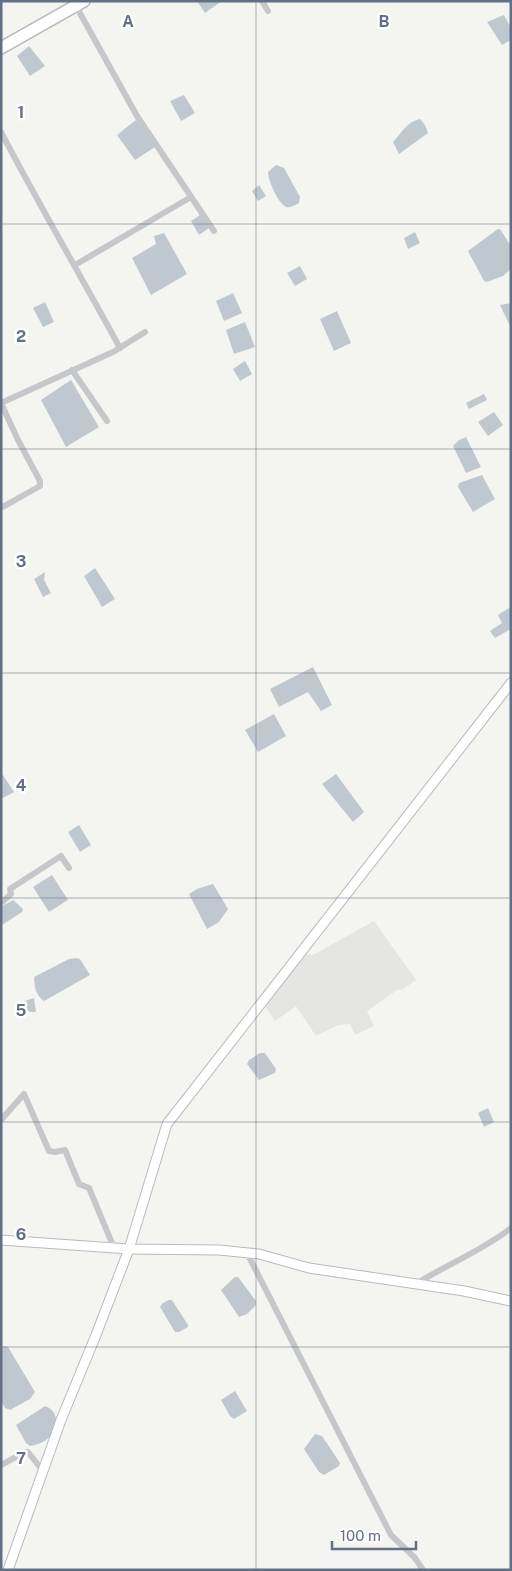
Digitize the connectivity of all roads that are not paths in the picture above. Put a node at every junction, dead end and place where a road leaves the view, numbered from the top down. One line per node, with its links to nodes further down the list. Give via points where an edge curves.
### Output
1 (262, 1): 3 (street)
2 (80, 4): 4 (highway); 6 (street, via 137,116)
3 (268, 11)
4 (1, 48)
5 (1, 132): 8 (street, via 38,204)
6 (191, 197): 7 (street); 8 (street)
7 (214, 232)
8 (75, 265): 10 (street)
9 (145, 332): 10 (street)
10 (120, 348): 11 (street)
11 (72, 370): 12 (street); 13 (street)
12 (1, 403): 14 (street, via 40,481 40,486)
13 (107, 421)
14 (1, 508)
15 (511, 683): 22 (street, via 167,1124)
16 (69, 868): 17 (street, via 61,856 10,889 11,894)
17 (1, 903)
18 (1, 1120): 21 (street, via 24,1094 49,1151 65,1150 79,1184 89,1188)
19 (511, 1228): 24 (street)
20 (1, 1240): 21 (street)
21 (114, 1248): 22 (street)
22 (128, 1249): 23 (street); 27 (street)
23 (247, 1253): 24 (street, via 309,1268); 29 (street, via 391,1535)
24 (415, 1284): 25 (street)
25 (511, 1301)
26 (1, 1465): 27 (street, via 28,1452)
27 (43, 1471): 28 (street)
28 (8, 1570)
29 (423, 1570)

